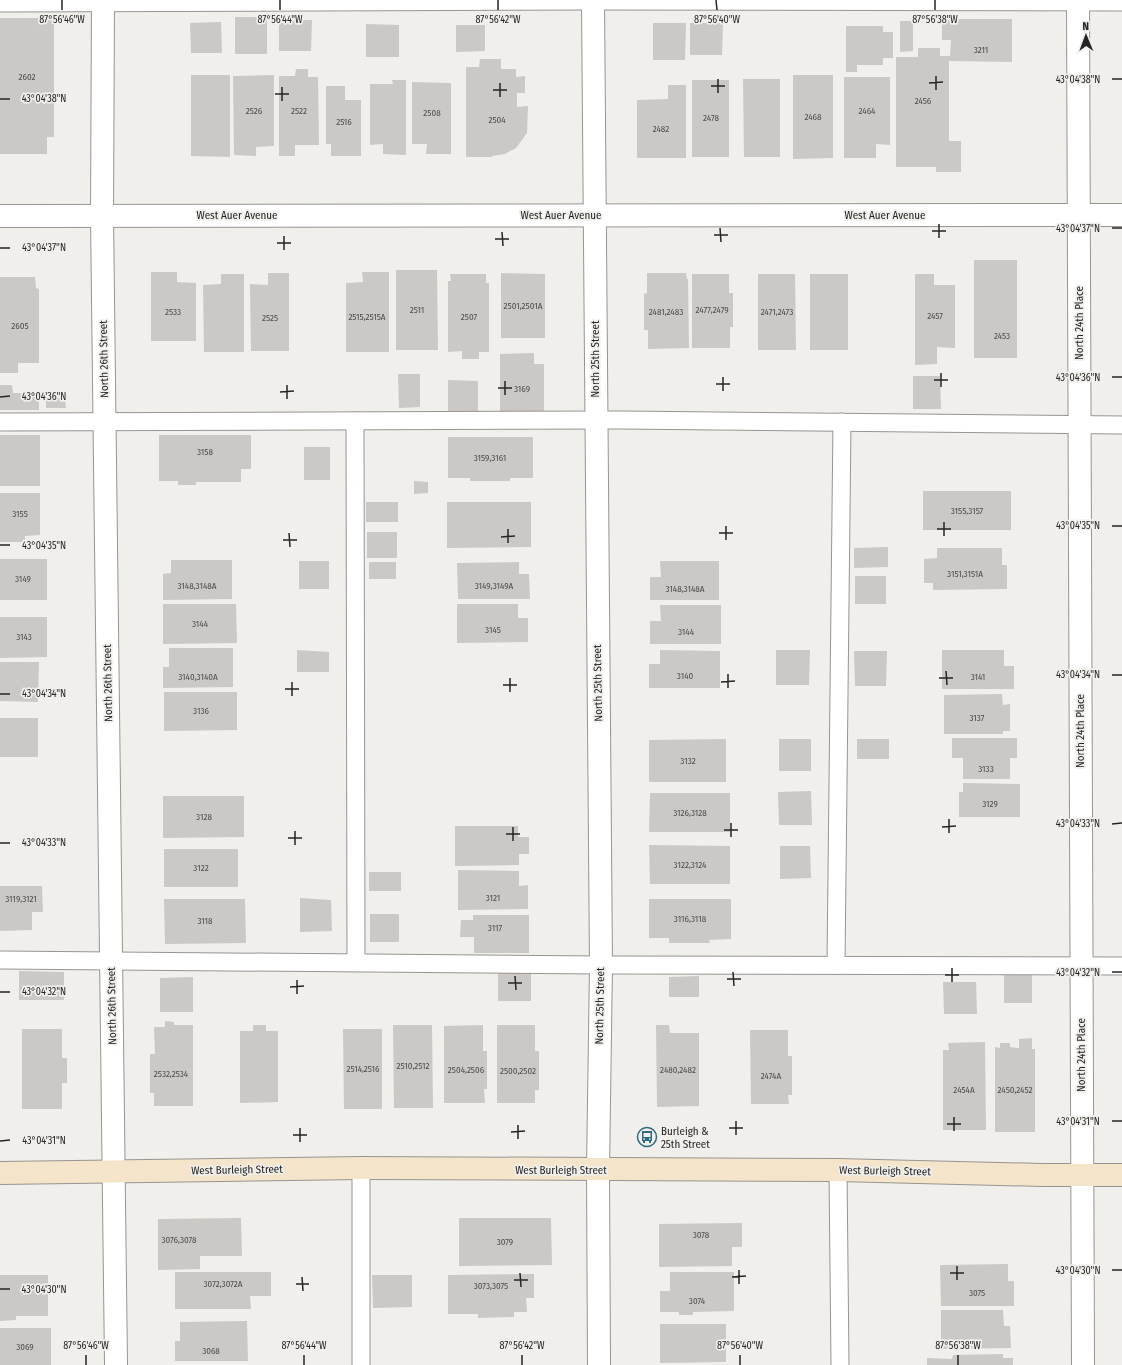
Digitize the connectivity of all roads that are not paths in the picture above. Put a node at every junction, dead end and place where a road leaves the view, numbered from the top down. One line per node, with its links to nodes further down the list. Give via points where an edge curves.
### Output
1 (592, 0): 2 (lane); 5 (lane); 8 (street, North 25th Street)
2 (832, 0): 3 (lane)
3 (1078, 0): 6 (lane); 9 (street, North 24th Place)
4 (103, 1): 5 (lane); 7 (lane); 12 (street, North 26th Street)
5 (348, 1)
6 (1122, 2)
7 (0, 3)
8 (593, 215): 9 (street, West Auer Avenue); 12 (street, West Auer Avenue); 13 (street, North 25th Street)
9 (1079, 215): 10 (street, West Auer Avenue); 18 (street, North 24th Place)
10 (1122, 215)
11 (0, 216): 12 (street, West Auer Avenue)
12 (102, 216): 14 (street, North 26th Street)
13 (595, 420): 15 (lane); 17 (lane); 23 (street, North 25th Street)
14 (105, 421): 15 (lane); 16 (lane); 21 (street, North 26th Street)
15 (355, 421): 22 (lane)
16 (0, 422)
17 (842, 422): 18 (lane); 24 (lane)
18 (1079, 425): 19 (lane); 25 (street, North 24th Place)
19 (1122, 425)
20 (0, 960): 21 (lane)
21 (112, 960): 22 (lane); 30 (street, North 26th Street)
22 (356, 962): 23 (lane)
23 (601, 965): 24 (lane); 28 (street, North 25th Street)
24 (836, 965): 25 (lane)
25 (1081, 966): 26 (lane); 33 (street, North 24th Place)
26 (1122, 966)
27 (361, 1168): 28 (main road, West Burleigh Street); 30 (main road, West Burleigh Street); 35 (lane)
28 (598, 1170): 29 (main road, West Burleigh Street); 36 (street, North 25th Street)
29 (838, 1170): 33 (main road, West Burleigh Street); 37 (lane)
30 (115, 1172): 31 (main road, West Burleigh Street); 34 (street, North 26th Street)
31 (0, 1173)
32 (1122, 1174): 33 (main road, West Burleigh Street)
33 (1082, 1175): 38 (street, North 24th Place)
34 (116, 1365)
35 (361, 1365)
36 (599, 1365)
37 (840, 1365)
38 (1083, 1365)

